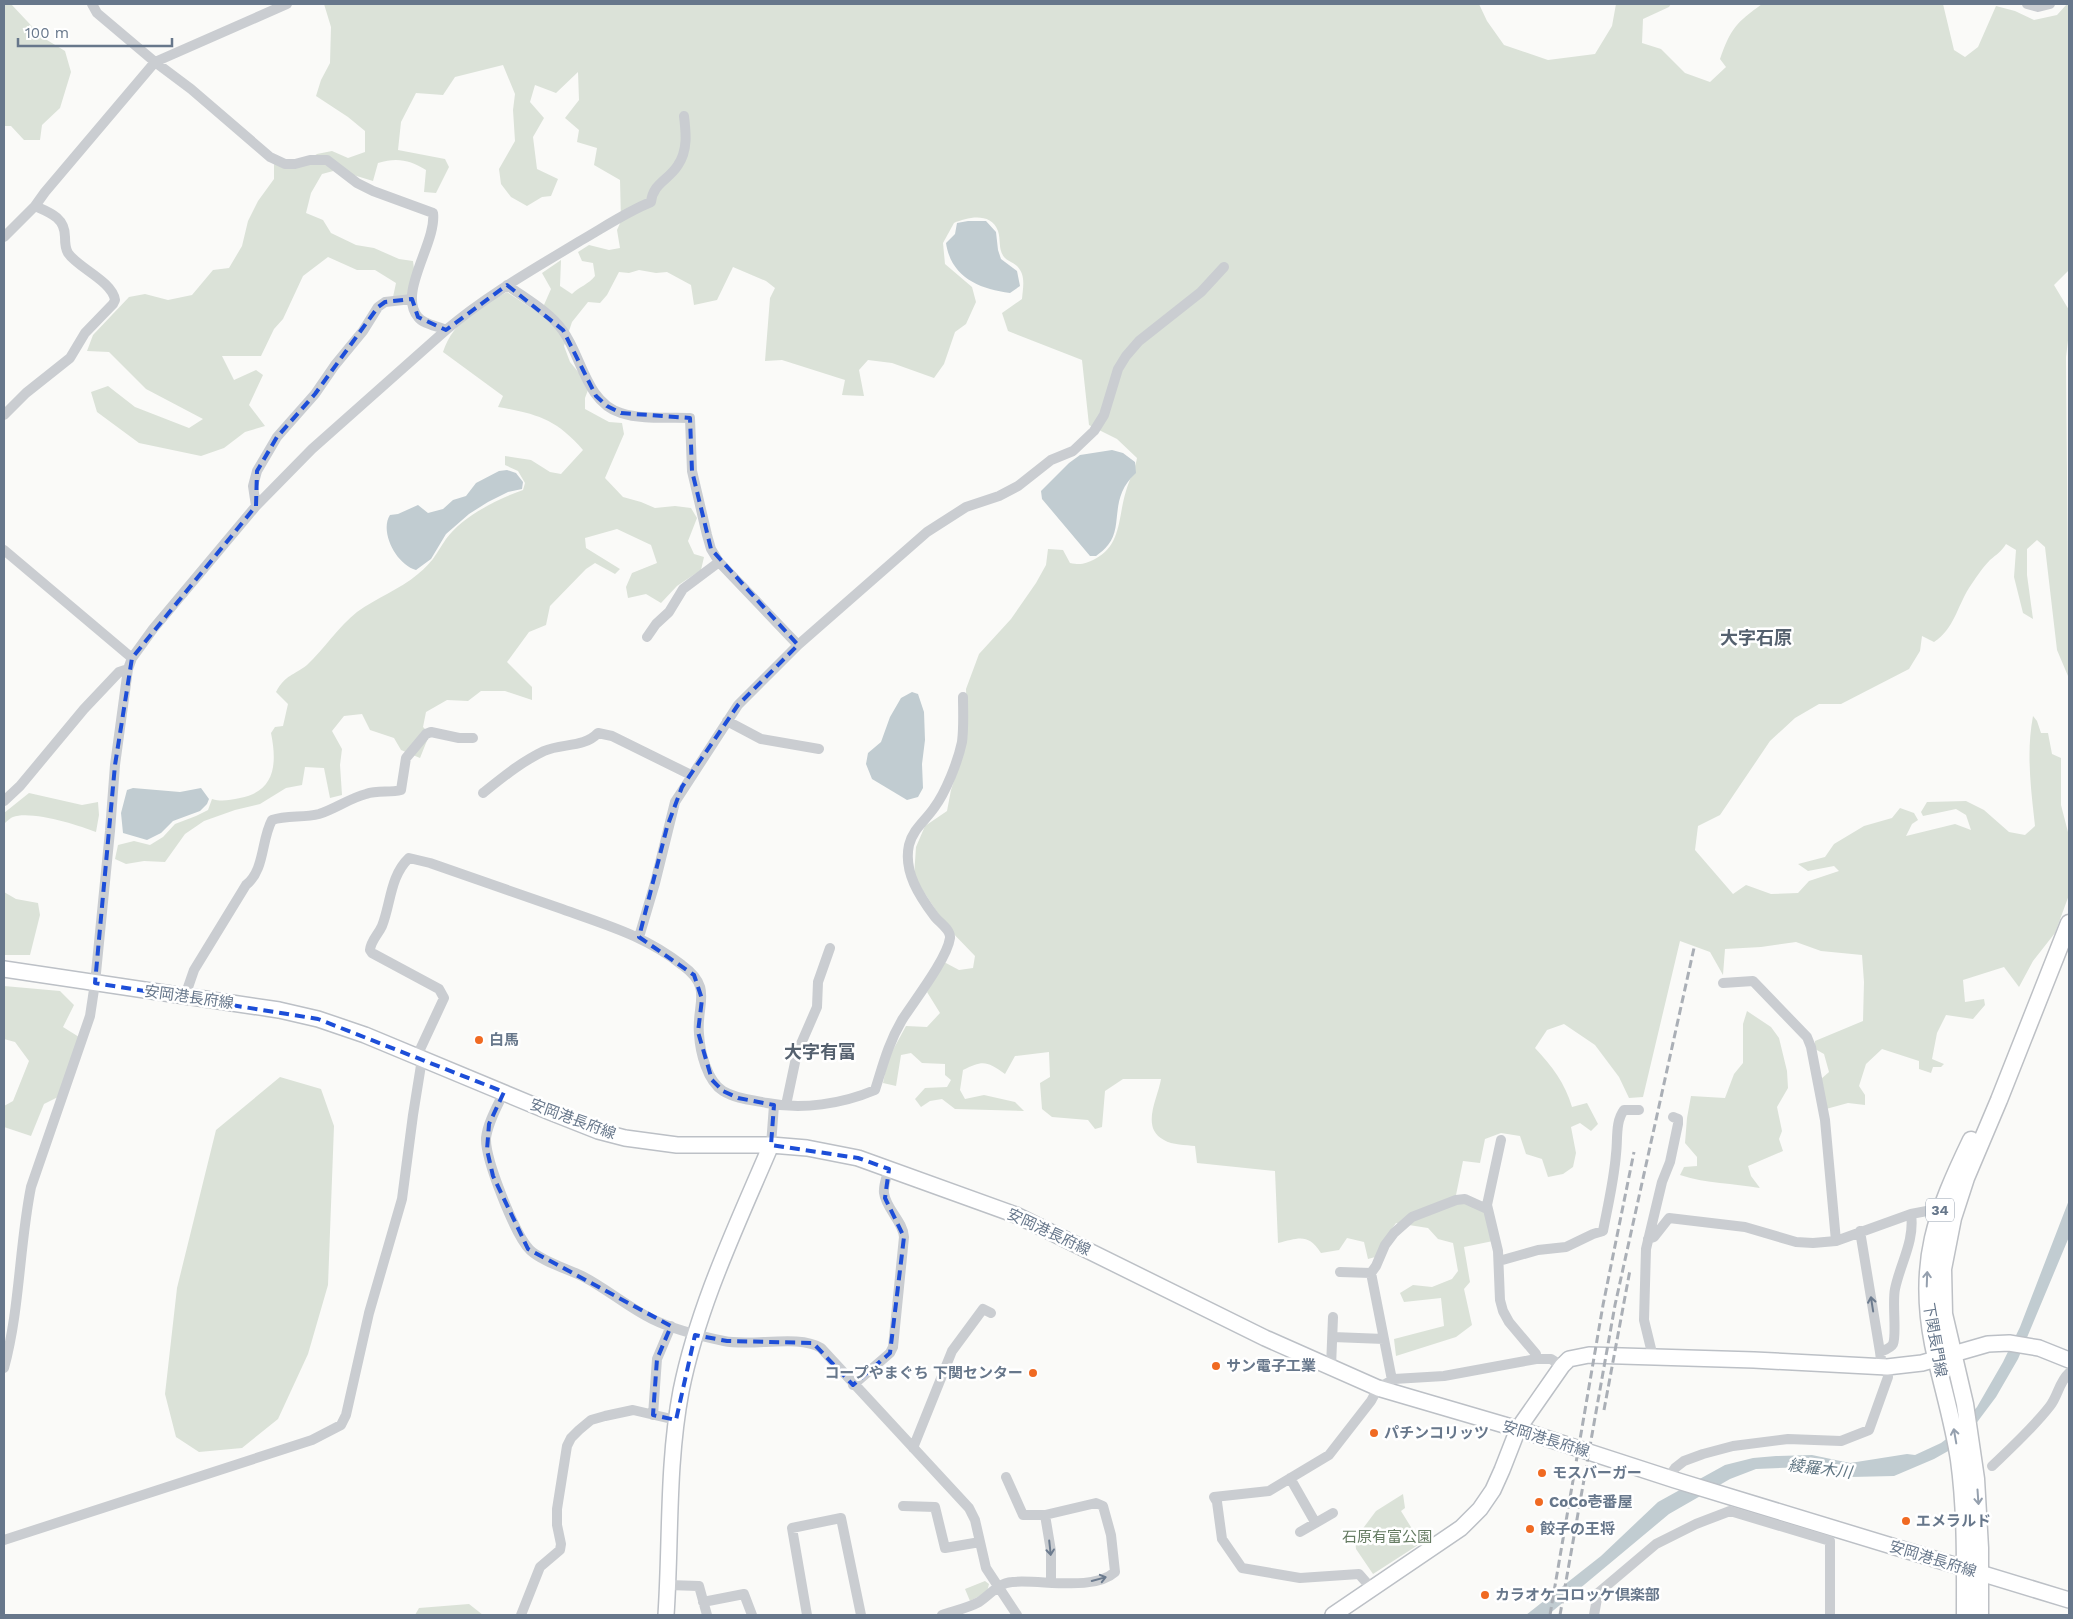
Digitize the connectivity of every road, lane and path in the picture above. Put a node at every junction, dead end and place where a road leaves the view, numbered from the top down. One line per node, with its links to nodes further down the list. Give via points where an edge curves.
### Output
1 (92, 4): 5 (street, via 97,13)
2 (287, 4): 5 (street)
3 (2027, 4): 4 (street, via 2038,7)
4 (2050, 4)
5 (155, 62): 7 (street); 11 (street, via 270,157 285,164 327,160 373,191 433,213 434,223 416,276)
6 (684, 116): 10 (street, via 687,140 682,157 677,167 656,186 651,202)
7 (35, 206): 8 (street); 13 (street, via 61,220 69,254 111,291 115,300 86,333 70,358)
8 (4, 237)
9 (1224, 267): 18 (street, via 1201,292 1139,341 1126,356 1118,369 1104,415 1094,431 1073,451 1051,460 1000,496 966,507 927,532)
10 (507, 285): 12 (street); 16 (street, via 562,330 596,396 607,406 621,413 690,418 692,471 711,549)
11 (412, 299): 12 (street, via 412,307 418,317); 14 (street, via 385,302 378,307 315,394 277,437 257,471 253,486)
12 (446, 330): 14 (street, via 312,449)
13 (4, 415)
14 (256, 506): 19 (street)
15 (4, 550): 19 (street)
16 (719, 562): 17 (street, via 683,589 669,612); 18 (street)
17 (647, 637)
18 (798, 645): 22 (street, via 738,705)
19 (132, 658): 20 (street)
20 (128, 670): 27 (street, via 119,672); 32 (street, via 115,765)
21 (963, 696): 39 (street, via 960,748 942,795 934,810 918,826 909,847 910,878 949,933 941,959 886,1052 875,1090 826,1105)
22 (728, 721): 24 (street, via 761,739); 25 (street)
23 (472, 738): 34 (street, via 431,732 423,737 406,758 401,790 364,794 319,814 272,820 251,881 194,970)
24 (818, 749)
25 (691, 775): 26 (street, via 612,736 598,733 592,740 547,750 522,762); 29 (street, via 675,802)
26 (483, 793)
27 (4, 801)
28 (2069, 923): 35 (main road, 下関長門線 / 34)
29 (639, 937): 36 (street, via 408,858 396,875 381,927 370,950 440,989 444,998); 38 (street, via 684,965 694,976 702,999 698,1032 712,1080 723,1091 738,1098)
30 (830, 948): 39 (street, via 818,982 816,1007 796,1053)
31 (4, 969): 32 (main road, 安岡港長府線)
32 (95, 983): 34 (main road, 安岡港長府線); 67 (street, via 87,1024 31,1187 15,1320)
33 (1723, 983): 50 (street, via 1753,981 1807,1037 1825,1120)
34 (186, 996): 36 (main road, 安岡港長府線, via 318,1019)
35 (2028, 1024): 46 (main road, 下関長門線 / 34); 61 (main road, 下関長門線 / 34, via 1966,1178 1947,1245 1942,1294)
36 (419, 1057): 37 (main road, 安岡港長府線); 85 (street, via 402,1199 341,1426 312,1440)
37 (504, 1092): 43 (main road, 安岡港長府線, via 598,1131 625,1138 677,1145); 56 (street, via 489,1124 487,1150 508,1210 528,1248 586,1278 651,1319)
38 (774, 1105): 39 (street); 43 (street)
39 (786, 1105)
40 (1639, 1110): 51 (street, via 1624,1110 1620,1115 1603,1231 1566,1247 1538,1250)
41 (1673, 1117): 49 (street, via 1678,1119 1678,1124)
42 (1501, 1140): 45 (street)
43 (771, 1145): 44 (main road, 安岡港長府線, via 858,1158); 57 (main road)
44 (889, 1169): 66 (main road, 安岡港長府線, via 1016,1215 1265,1338); 70 (street, via 884,1192 904,1230 893,1347)
45 (1487, 1209): 51 (street); 53 (street, via 1464,1199 1412,1217 1385,1245)
46 (1939, 1212): 47 (street); 61 (main road, 下関長門線 / 34, one-way to 46, via 1928,1314 1929,1256)
47 (1911, 1214): 48 (street); 64 (street, via 1912,1237 1894,1291 1893,1344)
48 (1860, 1231): 50 (street); 64 (street, one-way to 48)
49 (1648, 1240): 50 (street, via 1669,1218 1745,1227 1796,1242); 60 (street, via 1644,1320)
50 (1836, 1241)
51 (1499, 1261): 62 (street, via 1503,1311 1536,1354)
52 (1340, 1272): 53 (street)
53 (1371, 1273): 59 (street)
54 (990, 1313): 75 (street, via 983,1309 952,1351)
55 (1333, 1317): 58 (street)
56 (671, 1326): 57 (street); 72 (street, via 657,1359)
57 (695, 1334): 70 (street, via 727,1342 813,1343); 73 (main road)
58 (1333, 1337): 59 (street); 66 (street)
59 (1384, 1339): 69 (street)
60 (1653, 1357): 64 (main road); 65 (main road, via 1579,1356)
61 (1944, 1358): 63 (main road, via 1996,1343 2023,1344); 64 (main road); 87 (main road, 下関長門線 / 34, one-way to 61, via 1965,1540 1959,1460); 87 (main road, 下関長門線 / 34, one-way to 87, via 1965,1404 1972,1448 1978,1502)
62 (1536, 1359): 65 (street, via 1551,1359); 69 (street, via 1444,1376)
63 (2069, 1360)
64 (1883, 1362): 79 (street, via 1888,1377 1869,1430 1841,1442 1788,1439 1733,1446 1684,1461 1675,1468)
65 (1562, 1366): 74 (main road)
66 (1331, 1367): 71 (main road, 安岡港長府線)
67 (4, 1368)
68 (2069, 1373): 76 (street, via 2063,1378 2052,1404)
69 (1392, 1380): 71 (street)
70 (853, 1385): 75 (street)
71 (1378, 1388): 74 (main road, 安岡港長府線); 78 (street, via 1371,1402 1329,1455)
72 (653, 1414): 73 (street); 95 (street, via 633,1410 605,1416 592,1420 571,1438 557,1509 560,1550 540,1567)
73 (676, 1420): 89 (main road)
74 (1518, 1429): 79 (main road, 安岡港長府線); 91 (main road, via 1493,1490 1480,1509 1461,1528)
75 (913, 1448): 86 (street, via 969,1508)
76 (1992, 1466)
77 (1006, 1477): 82 (street, via 1023,1515)
78 (1290, 1478): 83 (street); 91 (street, via 1268,1491 1214,1497 1222,1539 1242,1568 1300,1578 1359,1574)
79 (1671, 1479): 87 (main road, 安岡港長府線)
80 (904, 1506): 86 (street, via 935,1507 945,1548)
81 (1333, 1513): 83 (street)
82 (1045, 1515): 88 (street, one-way to 88, via 1051,1551); 88 (street, one-way to 82, via 1088,1582 1115,1572 1111,1535 1103,1506 1096,1503)
83 (1316, 1522): 84 (street)
84 (1300, 1532)
85 (4, 1540)
86 (980, 1542): 90 (street, via 986,1568)
87 (1972, 1572): 92 (main road, 安岡港長府線); 105 (main road, 下関長門線 / 34); 106 (main road, 下関長門線 / 34)
88 (1051, 1582): 90 (street, via 1010,1582)
89 (668, 1584): 93 (street, via 699,1586); 96 (main road)
90 (998, 1587): 94 (street, via 978,1602); 101 (street)
91 (1372, 1589): 102 (main road)
92 (2069, 1600)
93 (703, 1602): 97 (street); 98 (street, via 744,1594)
94 (945, 1611)
95 (521, 1615)
96 (666, 1615)
97 (707, 1615)
98 (752, 1615)
99 (807, 1615): 100 (street, via 792,1528 841,1518)
100 (861, 1615)
101 (1017, 1615)
102 (1333, 1615)
103 (1594, 1615): 104 (street, via 1598,1593 1656,1544 1730,1511 1830,1541)
104 (1830, 1615)
105 (1965, 1615)
106 (1980, 1615)

